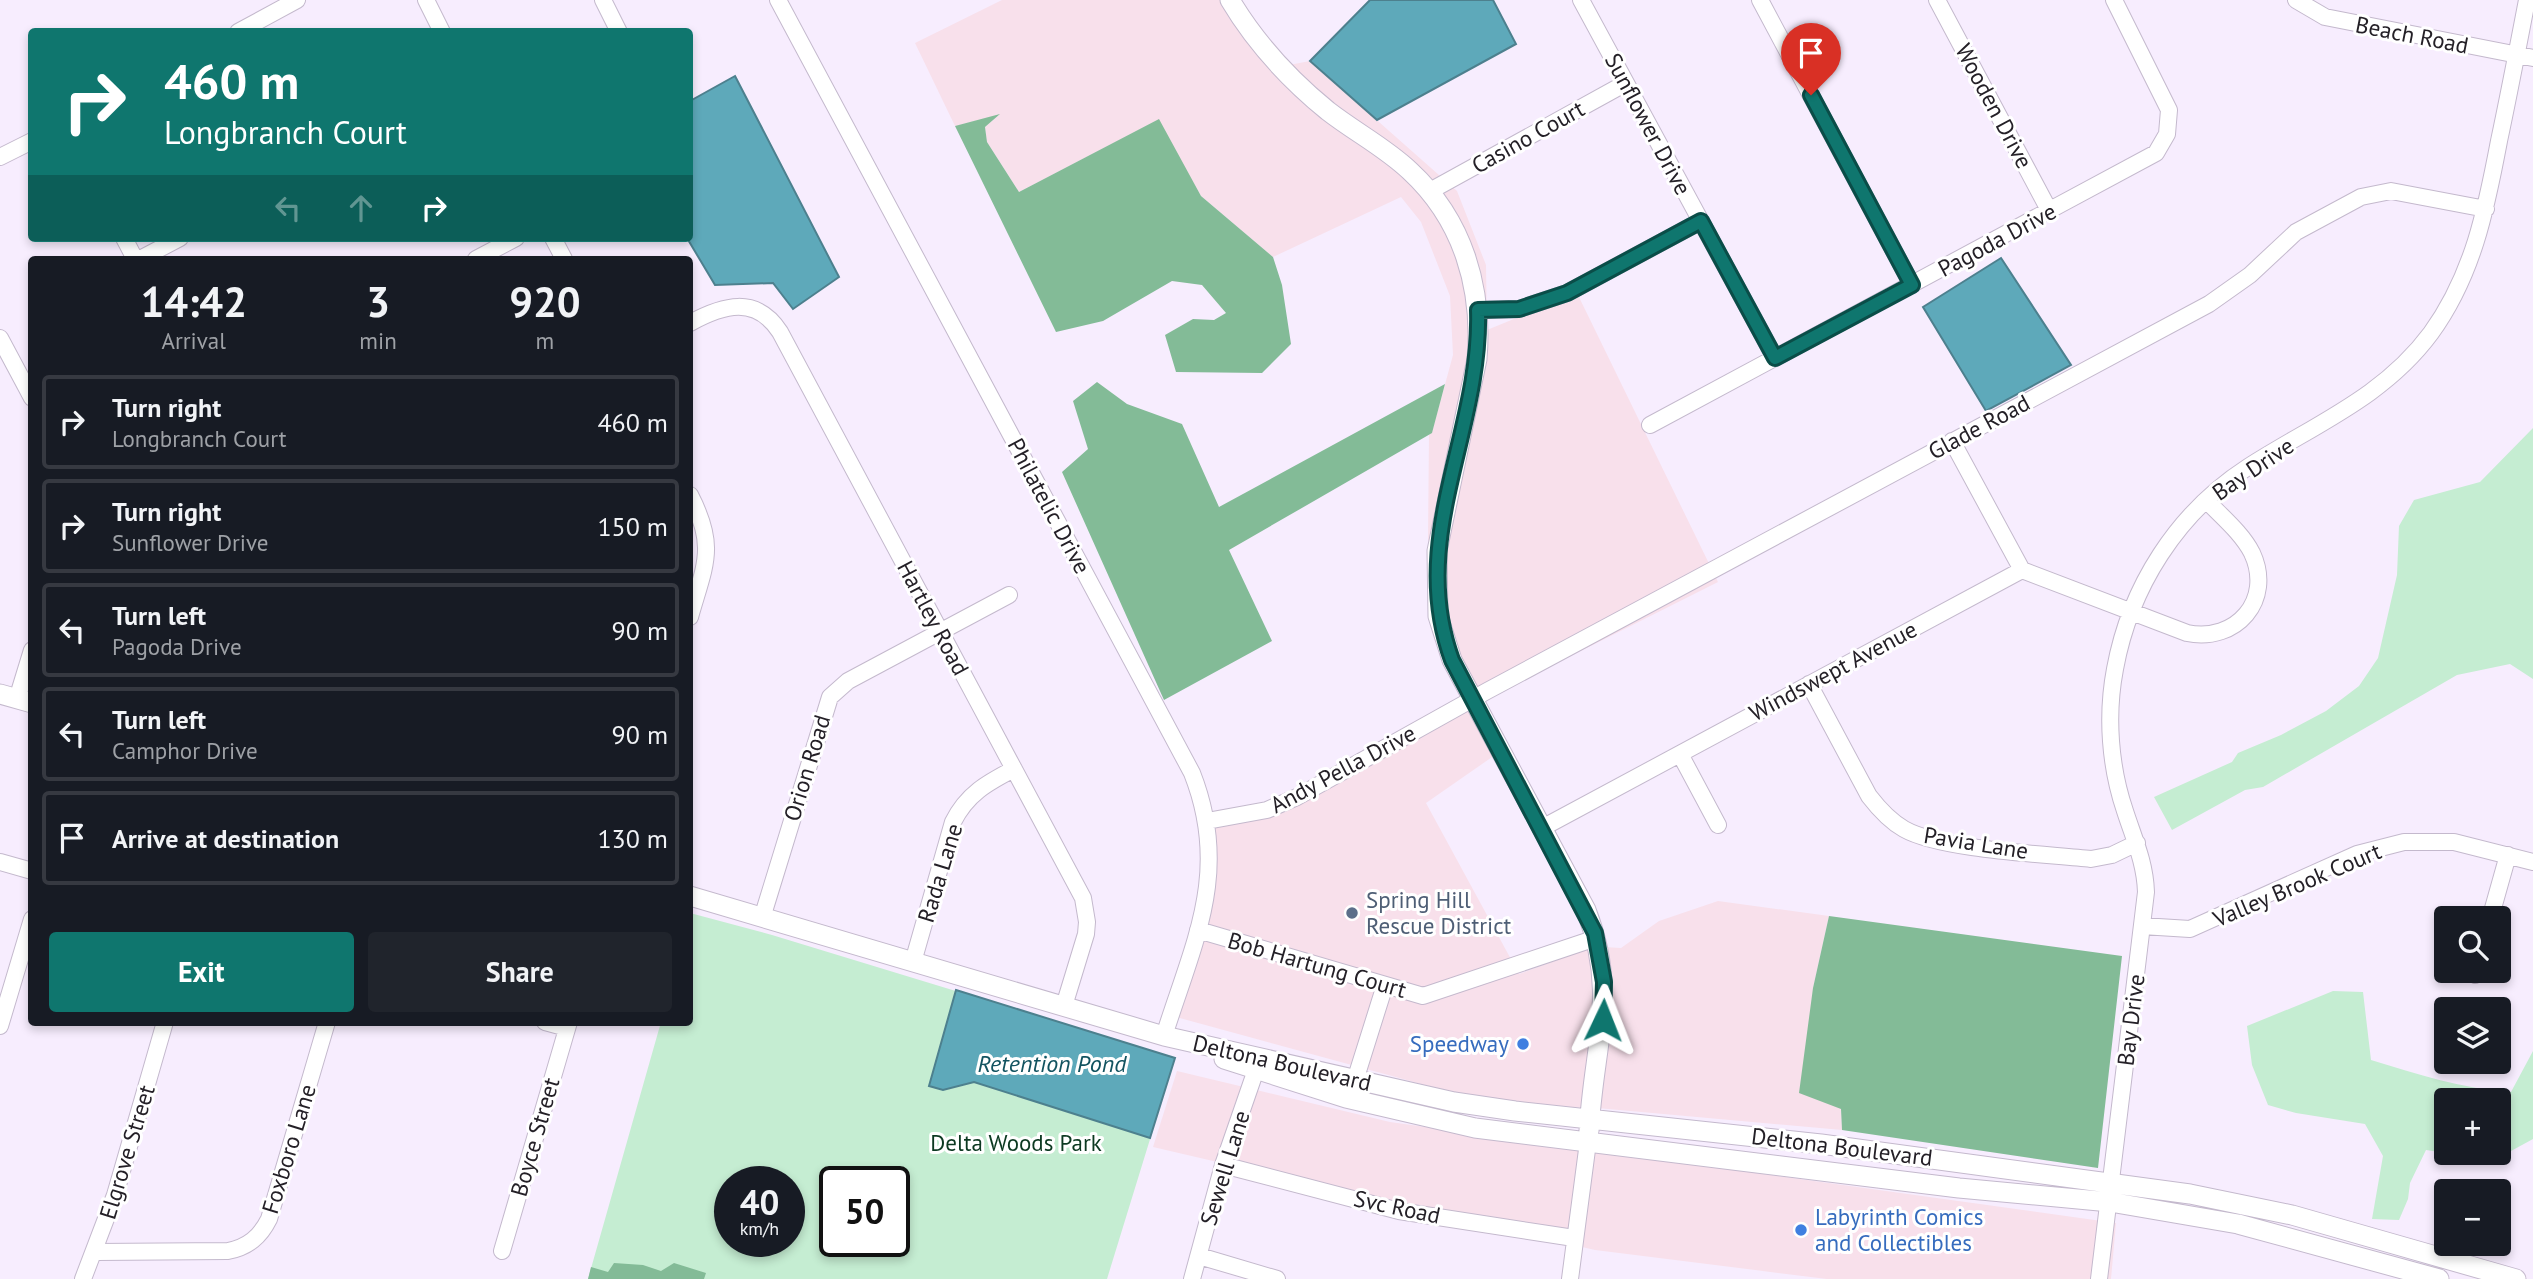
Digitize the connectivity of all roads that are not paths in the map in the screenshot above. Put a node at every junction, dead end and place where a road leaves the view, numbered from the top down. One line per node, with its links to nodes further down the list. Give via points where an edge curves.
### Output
1 (297, 0): 12 (street)
2 (426, 0): 13 (street)
3 (603, 0): 14 (street)
4 (778, 0): 49 (street, Philatelic Drive, via 1192,773)
5 (1230, 0): 20 (main road, via 1299,85 1392,155)
6 (1581, 0): 17 (street, Sunflower Drive)
7 (1760, 0): 28 (street)
8 (1937, 0): 22 (street, Wooden Drive)
9 (2114, 0): 22 (street, Pagoda Drive, via 2166,98 2167,134 2146,160)
10 (2296, 0): 15 (street, Beach Road, via 2325,17)
11 (2527, 0): 15 (street, Bay Drive)
12 (245, 28)
13 (440, 28)
14 (618, 28)
15 (2516, 55): 16 (street, Beach Road); 21 (street, Bay Drive)
16 (2533, 58)
17 (1626, 83): 20 (street, Casino Court); 23 (street, Sunflower Drive)
18 (28, 143): 19 (street)
19 (0, 158)
20 (1430, 191): 29 (main road, via 1465,253)
21 (2486, 209): 35 (street, Glade Road, via 2391,191 2361,197 2296,232 2250,275 2209,304); 36 (street, Bay Drive, via 2459,288 2412,356 2362,400 2249,466)
22 (2050, 212): 28 (street, Pagoda Drive)
23 (1701, 221): 29 (street, via 1567,293 1519,309); 32 (street, Sunflower Drive)
24 (172, 242): 26 (street)
25 (509, 242): 27 (street)
26 (144, 256)
27 (483, 256)
28 (1912, 285): 32 (street, Pagoda Drive)
29 (1478, 310): 46 (main road, via 1477,359 1435,572 1443,637)
30 (693, 321): 42 (street, Hartley Road, via 732,305 756,309 775,324)
31 (0, 338): 33 (street)
32 (1775, 358): 34 (street, Pagoda Drive)
33 (28, 390)
34 (1650, 425)
35 (1952, 441): 38 (street); 46 (street, Glade Road)
36 (2206, 500): 41 (street, Bay Drive, via 2166,545); 41 (street, via 2245,541 2256,563 2257,589 2250,610 2225,632 2201,636)
37 (693, 501): 40 (street, via 708,549)
38 (2022, 570): 41 (street); 44 (street, Windswept Avenue)
39 (1009, 595): 42 (street, Orion Road)
40 (693, 606)
41 (2131, 611): 52 (street, Bay Drive, via 2114,671 2111,728 2117,782)
42 (940, 632): 48 (street, Hartley Road); 59 (street, Orion Road, via 848,681 830,697)
43 (28, 662): 45 (street)
44 (1809, 684): 47 (street, Windswept Avenue); 52 (street, Pavia Lane, via 1869,796 1904,829 1934,840 2091,859)
45 (16, 699)
46 (1473, 699): 49 (street, Andy Pella Drive, via 1290,801 1244,816); 51 (main road)
47 (1680, 754): 50 (street); 51 (street, Windswept Avenue)
48 (1014, 769): 64 (street, Rada Lane, via 981,786 960,808); 66 (street, Hartley Road, via 1087,910 1086,934)
49 (1208, 821): 61 (street, Philatelic Drive, via 1210,874)
50 (1718, 825)
51 (1542, 828): 63 (main road)
52 (2137, 843): 60 (street, Bay Drive, via 2146,874)
53 (2508, 855): 55 (street, Valley Brook Court); 58 (street); 60 (street, Valley Brook Court, via 2442,842 2404,842 2380,847 2190,929)
54 (0, 862): 56 (street)
55 (2533, 862)
56 (28, 870)
57 (693, 897): 59 (main road, Deltona Boulevard)
58 (2494, 906)
59 (762, 918): 64 (main road, Deltona Boulevard)
60 (2142, 926): 80 (street, Bay Drive)
61 (1198, 930): 65 (street, Bob Hartung Court); 71 (street, Philatelic Drive)
62 (28, 932): 67 (street)
63 (1596, 938): 65 (street, Bob Hartung Court, via 1423,996); 75 (main road, via 1605,1006)
64 (913, 962): 66 (main road, Deltona Boulevard)
65 (1385, 985): 73 (street)
66 (1064, 1006): 71 (main road, Deltona Boulevard)
67 (0, 1024)
68 (164, 1026): 84 (street, Elgrove Street)
69 (326, 1026): 84 (street, Foxboro Lane, via 269,1219 257,1237 228,1251)
70 (568, 1026): 83 (street, Boyce Street)
71 (1164, 1036): 72 (main road, Deltona Boulevard)
72 (1258, 1064): 73 (main road, Deltona Boulevard); 74 (main road, Deltona Boulevard); 78 (street, Sewell Lane)
73 (1354, 1078): 74 (street); 75 (main road, Deltona Boulevard, via 1454,1101)
74 (1350, 1099): 76 (main road, Deltona Boulevard, via 1475,1128)
75 (1589, 1119): 76 (main road); 77 (main road, Deltona Boulevard)
76 (1588, 1142): 79 (main road, Deltona Boulevard); 82 (street)
77 (1825, 1144): 79 (main road); 80 (main road, Deltona Boulevard)
78 (1223, 1165): 82 (street, Svc Road, via 1399,1211); 85 (street, Sewell Lane)
79 (1822, 1171): 81 (main road, Deltona Boulevard)
80 (2111, 1181): 81 (street, Bay Drive); 86 (main road, Deltona Boulevard, via 2242,1203)
81 (2110, 1202): 91 (street, Bay Drive); 92 (main road, Deltona Boulevard, via 2250,1227)
82 (1574, 1238): 90 (street)
83 (502, 1251)
84 (96, 1252): 87 (street, Elgrove Street)
85 (1199, 1256): 88 (street, Sewell Lane); 89 (street)
86 (2474, 1273): 93 (main road, Deltona Boulevard)
87 (83, 1279)
88 (1192, 1279)
89 (1277, 1279)
90 (1570, 1279)
91 (2099, 1279)
92 (2439, 1279)
93 (2516, 1279)

